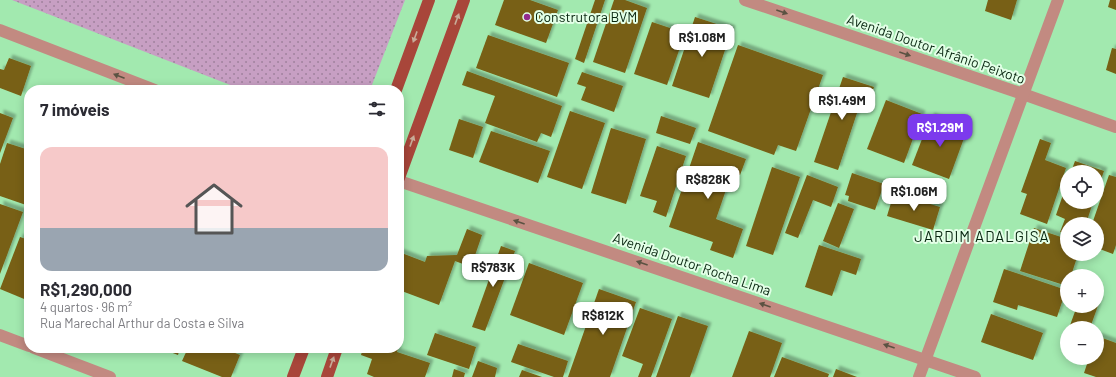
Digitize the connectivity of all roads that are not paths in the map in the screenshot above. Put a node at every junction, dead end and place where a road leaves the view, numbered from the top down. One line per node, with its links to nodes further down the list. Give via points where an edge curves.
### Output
1 (429, 0): 7 (main road, one-way to 7)
2 (464, 0): 10 (main road, one-way to 2)
3 (745, 0): 8 (street, Avenida Doutor Afrânio Peixoto, one-way to 8)
4 (1058, 0): 8 (street)
5 (0, 30): 6 (street, one-way to 5)
6 (142, 85)
7 (398, 85)
8 (1024, 94): 9 (street, Avenida Doutor Afrânio Peixoto); 17 (street)
9 (1116, 127)
10 (404, 164)
11 (404, 183): 17 (street, Avenida Doutor Rocha Lima, one-way to 11)
12 (0, 335): 13 (street)
13 (24, 344)
14 (47, 353): 18 (street)
15 (302, 353): 19 (main road)
16 (335, 353): 20 (main road, one-way to 16)
17 (926, 359): 21 (street); 22 (street, Avenida Doutor Rocha Lima)
18 (110, 377)
19 (293, 377)
20 (327, 377)
21 (919, 377)
22 (975, 377)

